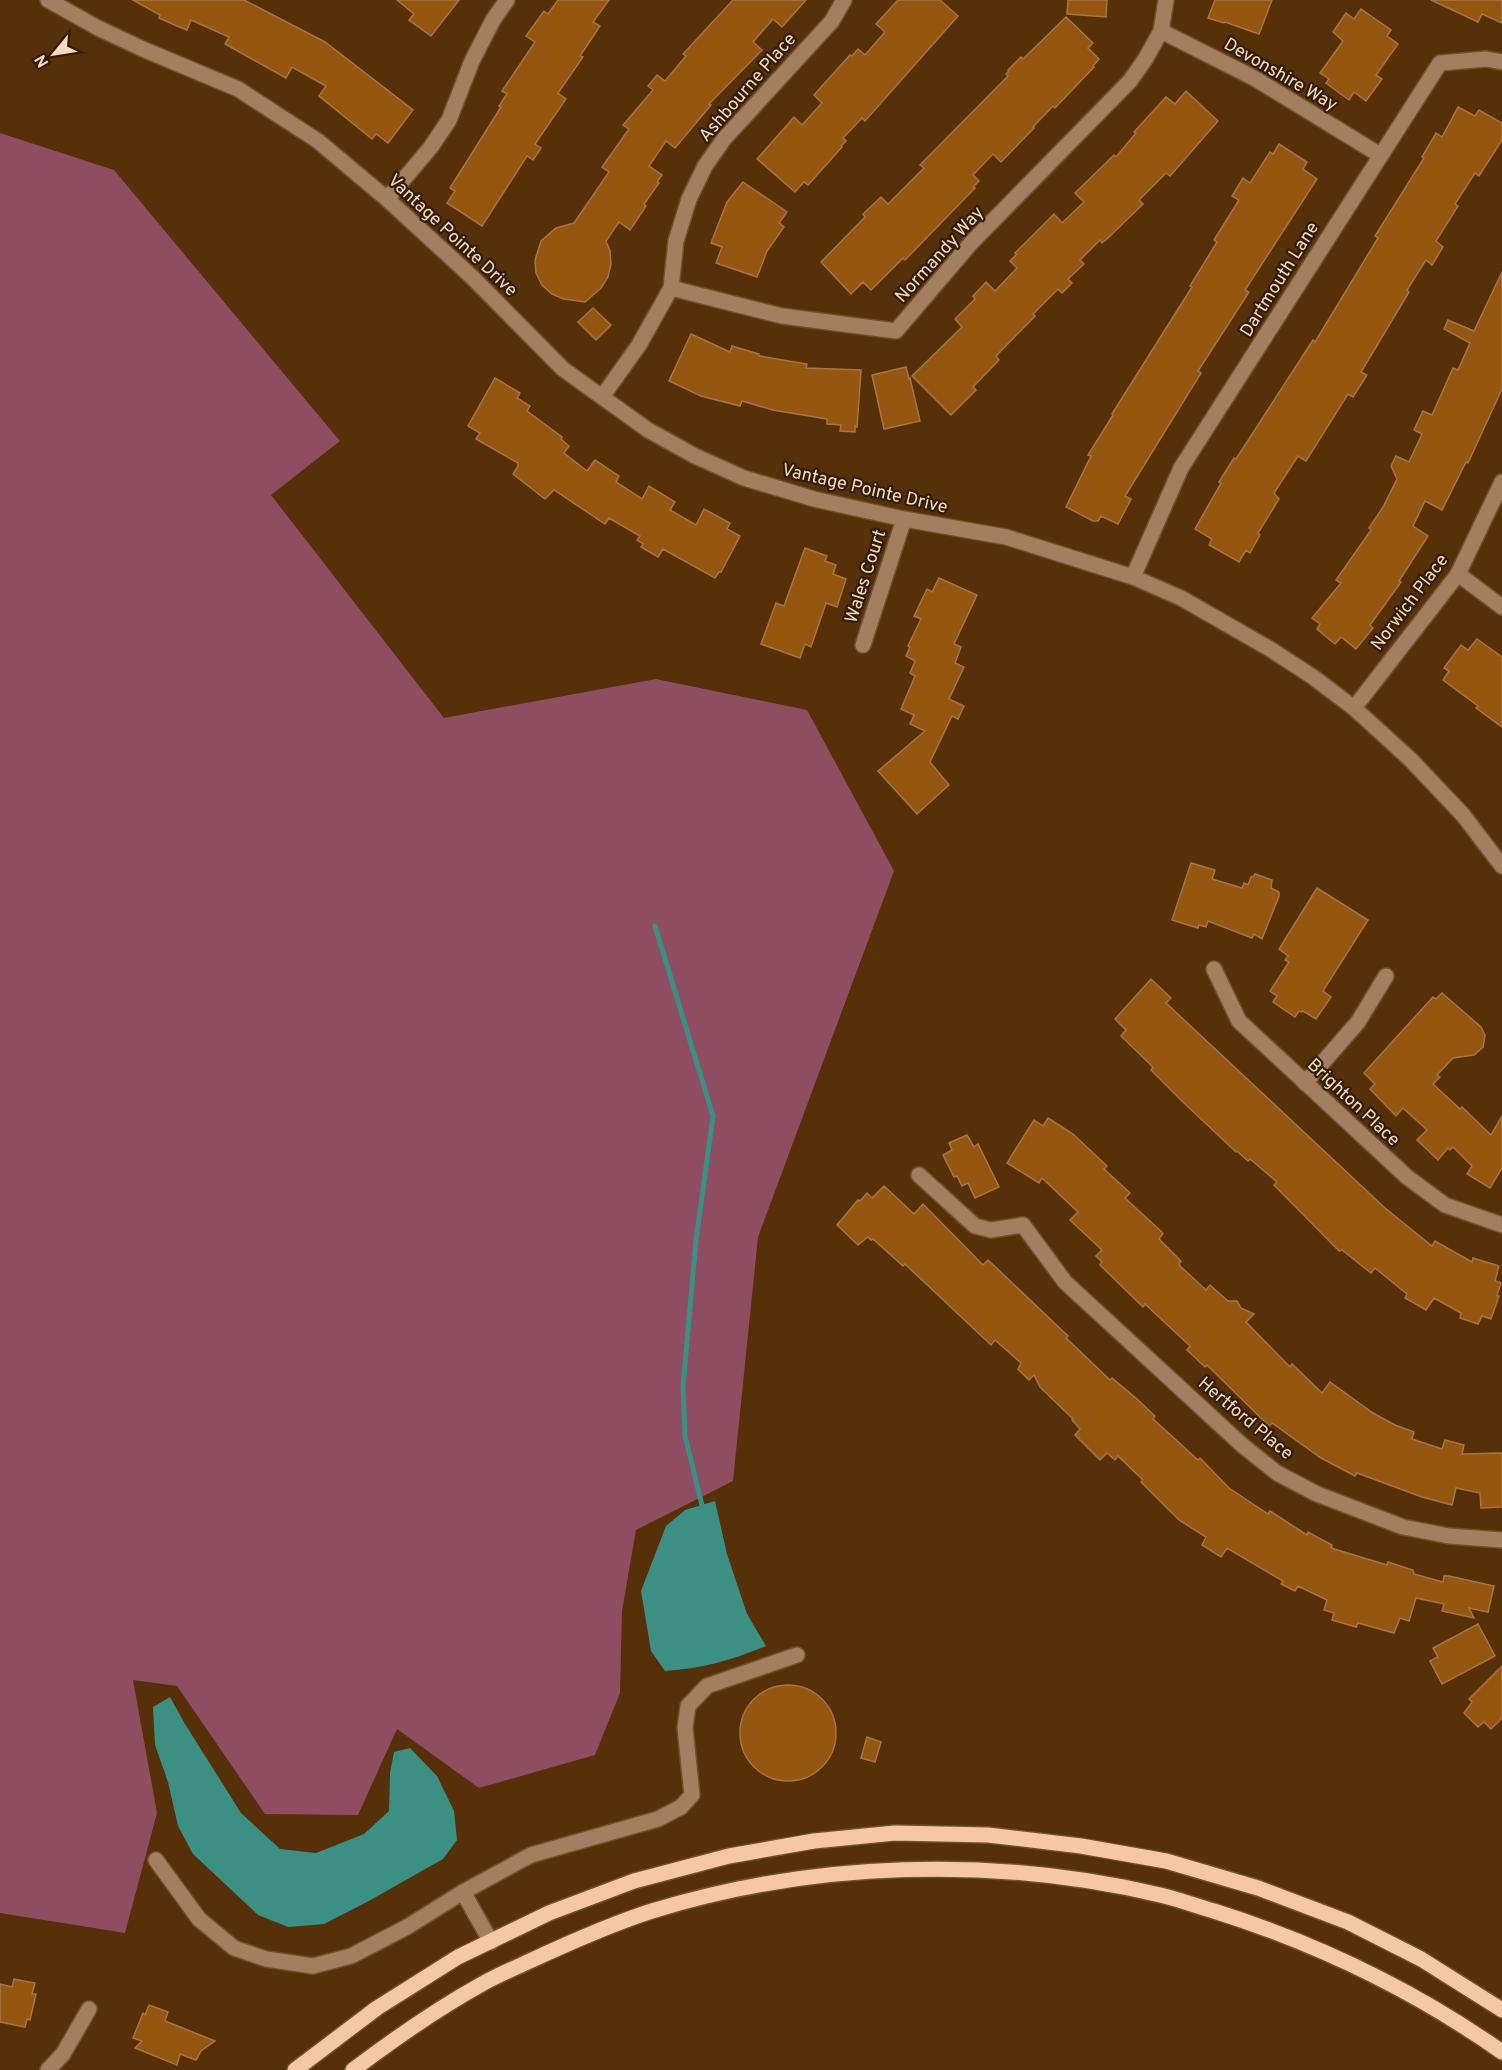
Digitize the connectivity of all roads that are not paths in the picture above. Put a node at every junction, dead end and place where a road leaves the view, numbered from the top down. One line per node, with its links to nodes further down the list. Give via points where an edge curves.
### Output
1 (48, 0): 8 (street, Vantage Pointe Drive, via 98,28 238,89 318,141)
2 (507, 0): 8 (street, via 472,61 449,120)
3 (844, 0): 9 (street, Ashbourne Place, via 832,21 724,139 705,166 689,199 676,241)
4 (1166, 0): 5 (street)
5 (1161, 31): 7 (street, Devonshire Way, via 1254,78); 9 (street, Normandy Way, via 1130,81 971,243 896,331 782,316)
6 (1502, 62): 7 (street, Dartmouth Lane, via 1486,59 1440,63)
7 (1380, 155): 14 (street, Dartmouth Lane, via 1181,468)
8 (387, 199): 10 (street, Vantage Pointe Drive, via 563,369)
9 (671, 288): 10 (street, Ashbourne Place, via 639,345)
10 (602, 397): 12 (street, Vantage Pointe Drive, via 648,430 744,478)
11 (1502, 482): 13 (street, Norwich Place)
12 (904, 519): 14 (street, Vantage Pointe Drive, via 1006,537); 16 (street, Wales Court)
13 (1458, 574): 15 (street); 17 (street, Norwich Place)
14 (1132, 577): 17 (street, Vantage Pointe Drive, via 1181,598 1270,649)
15 (1502, 607)
16 (863, 645)
17 (1354, 708): 18 (street, Vantage Pointe Drive, via 1463,815)
18 (1502, 866)
19 (1214, 969): 21 (street, Brighton Place, via 1239,1021)
20 (1386, 976): 21 (street, via 1358,1022)
21 (1305, 1083): 23 (street, Brighton Place, via 1407,1177 1445,1205)
22 (919, 1175): 24 (street, Hertford Place, via 975,1226 991,1230 1023,1226 1065,1282 1277,1473 1317,1494 1403,1527)
23 (1502, 1225)
24 (1502, 1540)
25 (797, 1655): 27 (street, via 707,1686 688,1706 685,1728 692,1795 681,1807 658,1819 531,1855)
26 (156, 1860): 27 (street, via 199,1919 234,1948 266,1959 313,1966 351,1956)
27 (463, 1892): 28 (street)
28 (491, 1942): 30 (main road, via 549,1913 634,1881 729,1856 814,1841 895,1833 988,1835 1166,1861 1258,1888 1348,1922 1421,1959); 33 (main road, via 458,1957 377,2008)
29 (89, 2009): 32 (street, via 63,2054)
30 (1502, 2010)
31 (1502, 2052): 34 (main road, via 1408,1994 1329,1955 1254,1924 1162,1895 1044,1875 907,1869 832,1874 757,1886 652,1911 576,1940 482,1984)
32 (48, 2070)
33 (295, 2070)
34 (353, 2070)

